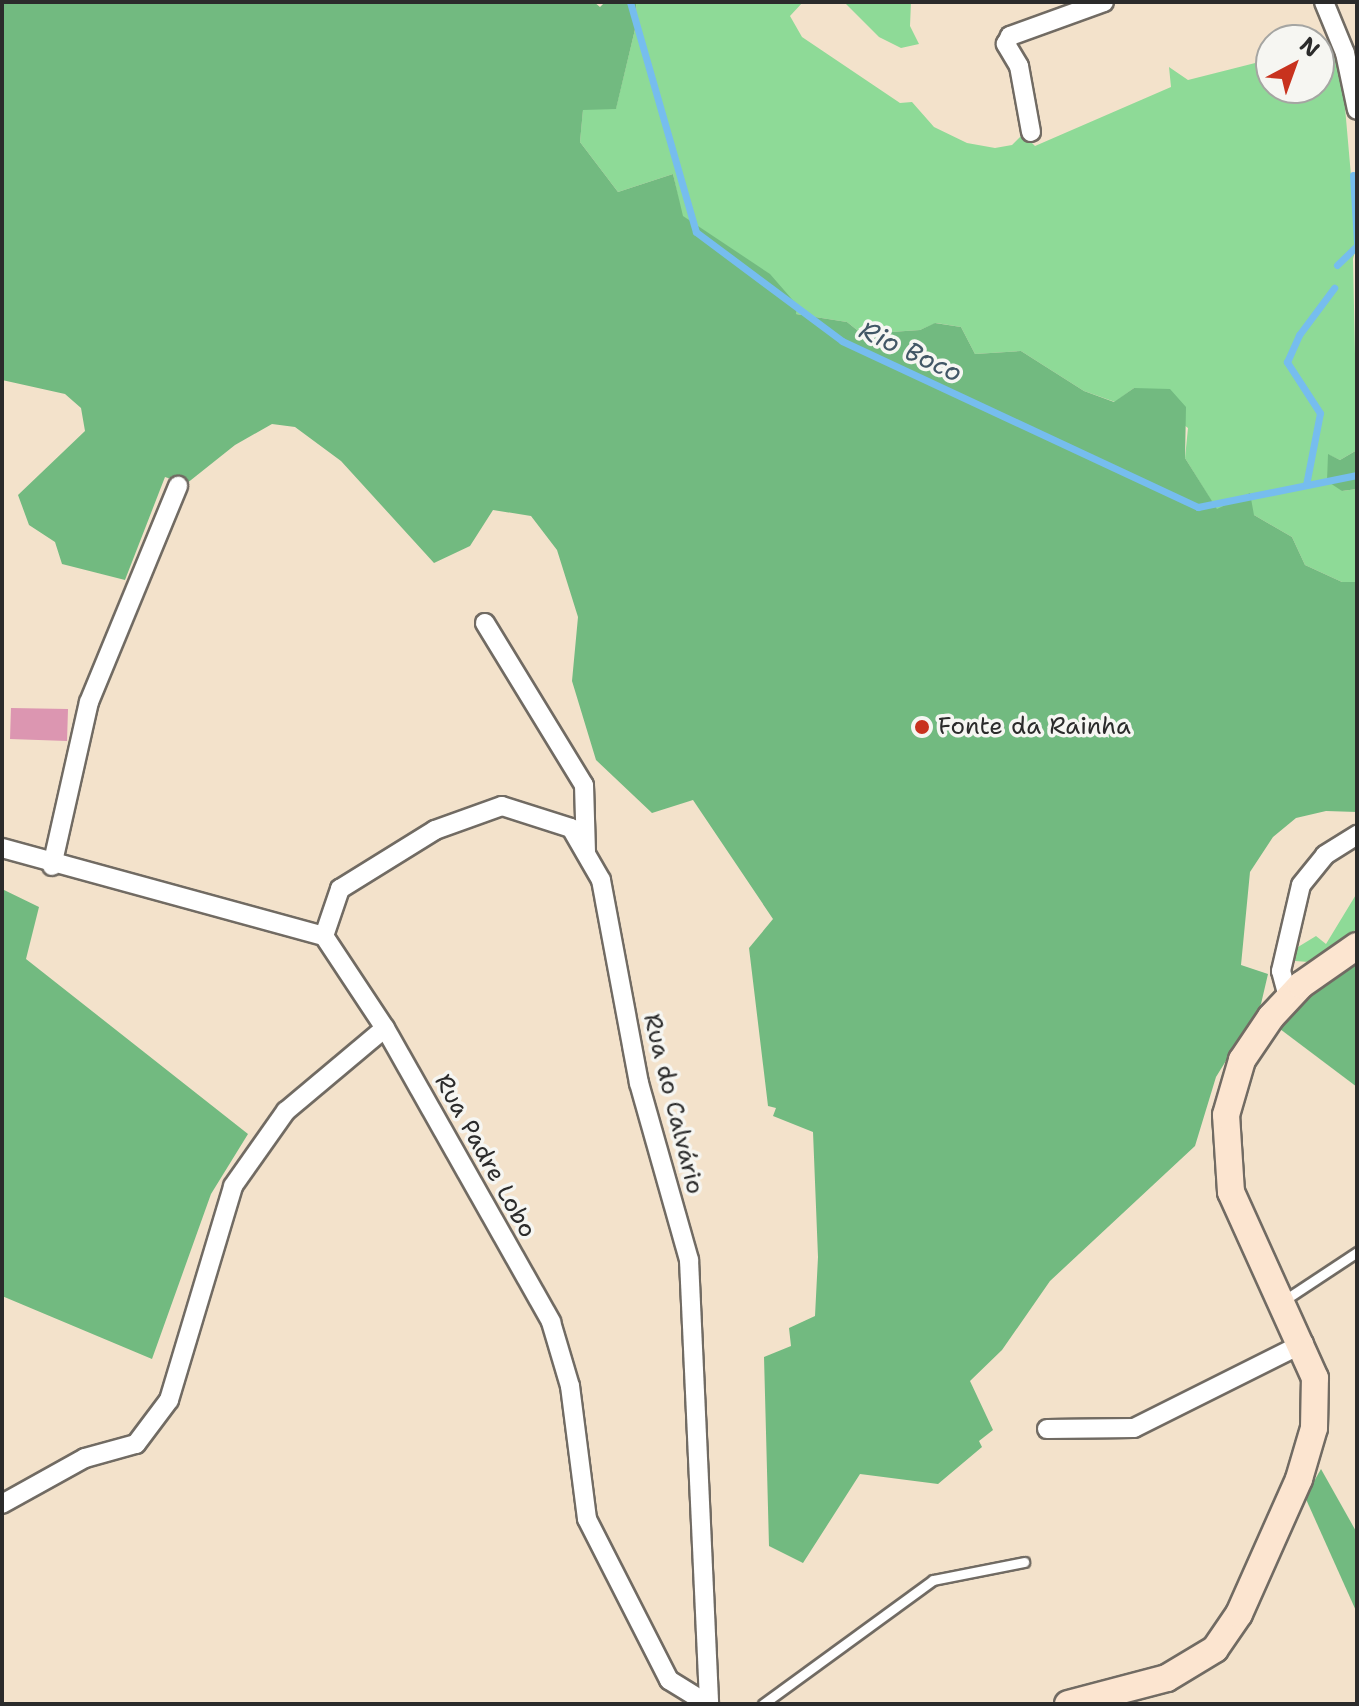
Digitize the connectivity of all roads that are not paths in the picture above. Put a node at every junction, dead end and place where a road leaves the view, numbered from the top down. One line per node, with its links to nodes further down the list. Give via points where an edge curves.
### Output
1 (1104, 2): 4 (street, via 1010,36 1006,44 1019,66)
2 (1324, 2): 3 (street, via 1345,53)
3 (1357, 110)
4 (1031, 132)
5 (178, 486): 10 (street, via 89,702)
6 (485, 623): 9 (street, via 584,785)
7 (1357, 835): 13 (street, via 1325,855 1301,885 1282,956)
8 (2, 848): 10 (street)
9 (587, 855): 11 (street, Rua do Calvário, via 571,828 502,806 435,830 340,889); 21 (street, Rua do Calvário, via 601,880 639,1083 689,1260)
10 (52, 866): 11 (street)
11 (324, 936): 14 (street, Rua Padre Lobo)
12 (1357, 946): 13 (main road)
13 (1288, 997): 16 (main road, via 1255,1039 1232,1090 1226,1158 1243,1226)
14 (385, 1028): 19 (street, via 286,1111 233,1186 169,1400 136,1444 85,1458); 21 (street, Rua Padre Lobo, via 551,1322 570,1386 587,1519 669,1680)
15 (1357, 1252): 16 (lane)
16 (1281, 1303): 17 (main road)
17 (1304, 1343): 18 (street, via 1134,1428); 23 (main road, via 1315,1378 1314,1428 1299,1479 1232,1627 1190,1669)
18 (1047, 1429)
19 (2, 1504)
20 (1024, 1562): 22 (lane, via 933,1580)
21 (708, 1704)
22 (763, 1704)
23 (1068, 1704)

